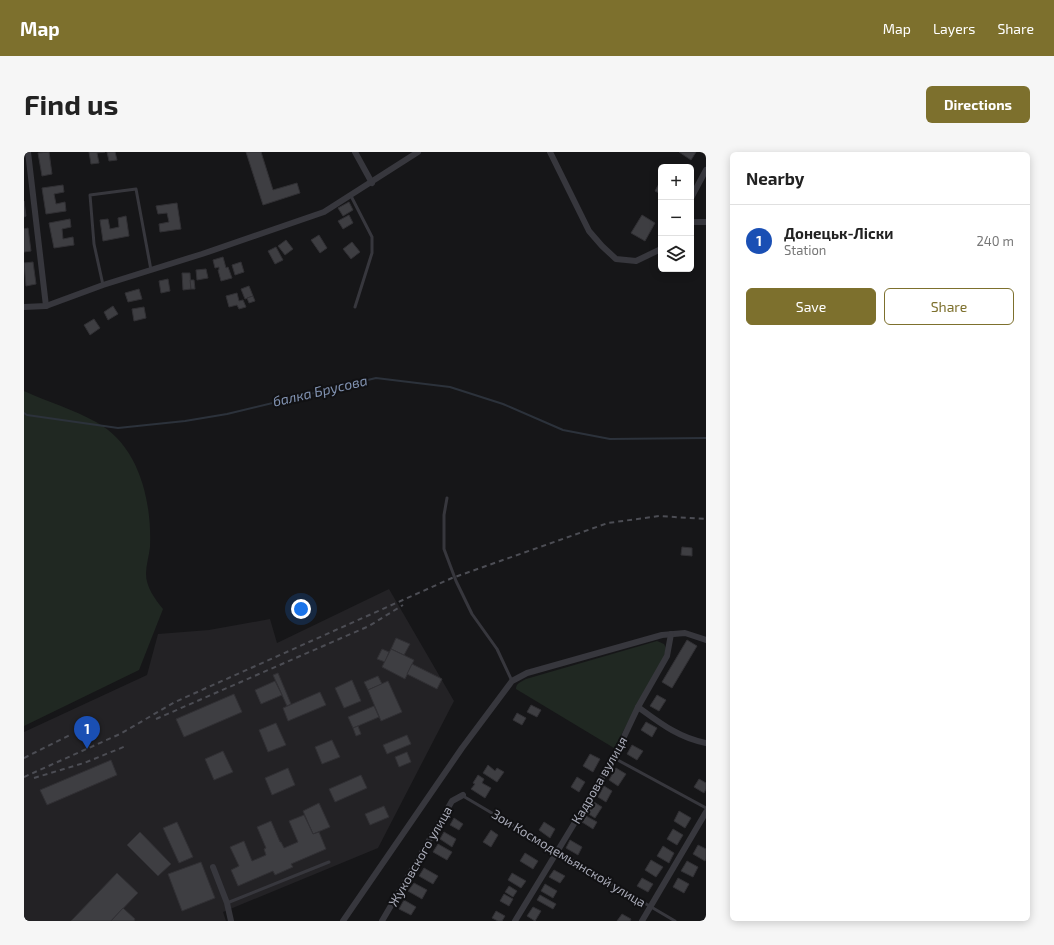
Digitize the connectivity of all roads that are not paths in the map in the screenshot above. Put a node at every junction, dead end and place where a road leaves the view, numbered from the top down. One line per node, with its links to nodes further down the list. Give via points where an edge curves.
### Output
1 (28, 152): 14 (street)
2 (354, 152): 6 (street)
3 (418, 152): 6 (street)
4 (550, 152): 11 (street, via 590,231 616,259 636,261)
5 (706, 170): 7 (street)
6 (372, 183): 8 (street)
7 (694, 192)
8 (351, 196): 12 (street, via 324,212); 16 (lane, via 372,237 372,254)
9 (694, 222): 10 (street)
10 (706, 222)
11 (658, 250)
12 (151, 270): 13 (street); 13 (lane, via 136,189 90,195 94,244)
13 (103, 285): 14 (street)
14 (46, 306): 15 (street)
15 (24, 307)
16 (356, 307)
17 (447, 498): 20 (lane, via 444,549 472,614 497,649)
18 (671, 634): 19 (street, via 685,633); 20 (street, via 527,673); 21 (street, Кадрова вулиця, via 667,656)
19 (706, 640)
20 (512, 681): 33 (street, via 462,748)
21 (638, 707): 22 (street, via 669,729 691,740); 23 (street, Кадрова вулиця)
22 (706, 743)
23 (614, 758): 25 (lane); 27 (street, Кадрова вулиця)
24 (463, 795): 27 (lane, Зои Космодемьянской улица); 34 (street, Жуковского улица, via 452,801)
25 (706, 808)
26 (706, 812): 31 (street)
27 (558, 852): 31 (lane, Зои Космодемьянской улица); 35 (street, Кадрова вулиця)
28 (329, 862): 30 (lane)
29 (213, 867): 30 (street)
30 (227, 903): 32 (street)
31 (651, 907): 36 (street); 37 (lane, Зои Космодемьянской улица)
32 (231, 921)
33 (343, 921)
34 (382, 921)
35 (515, 921)
36 (642, 921)
37 (675, 921)

